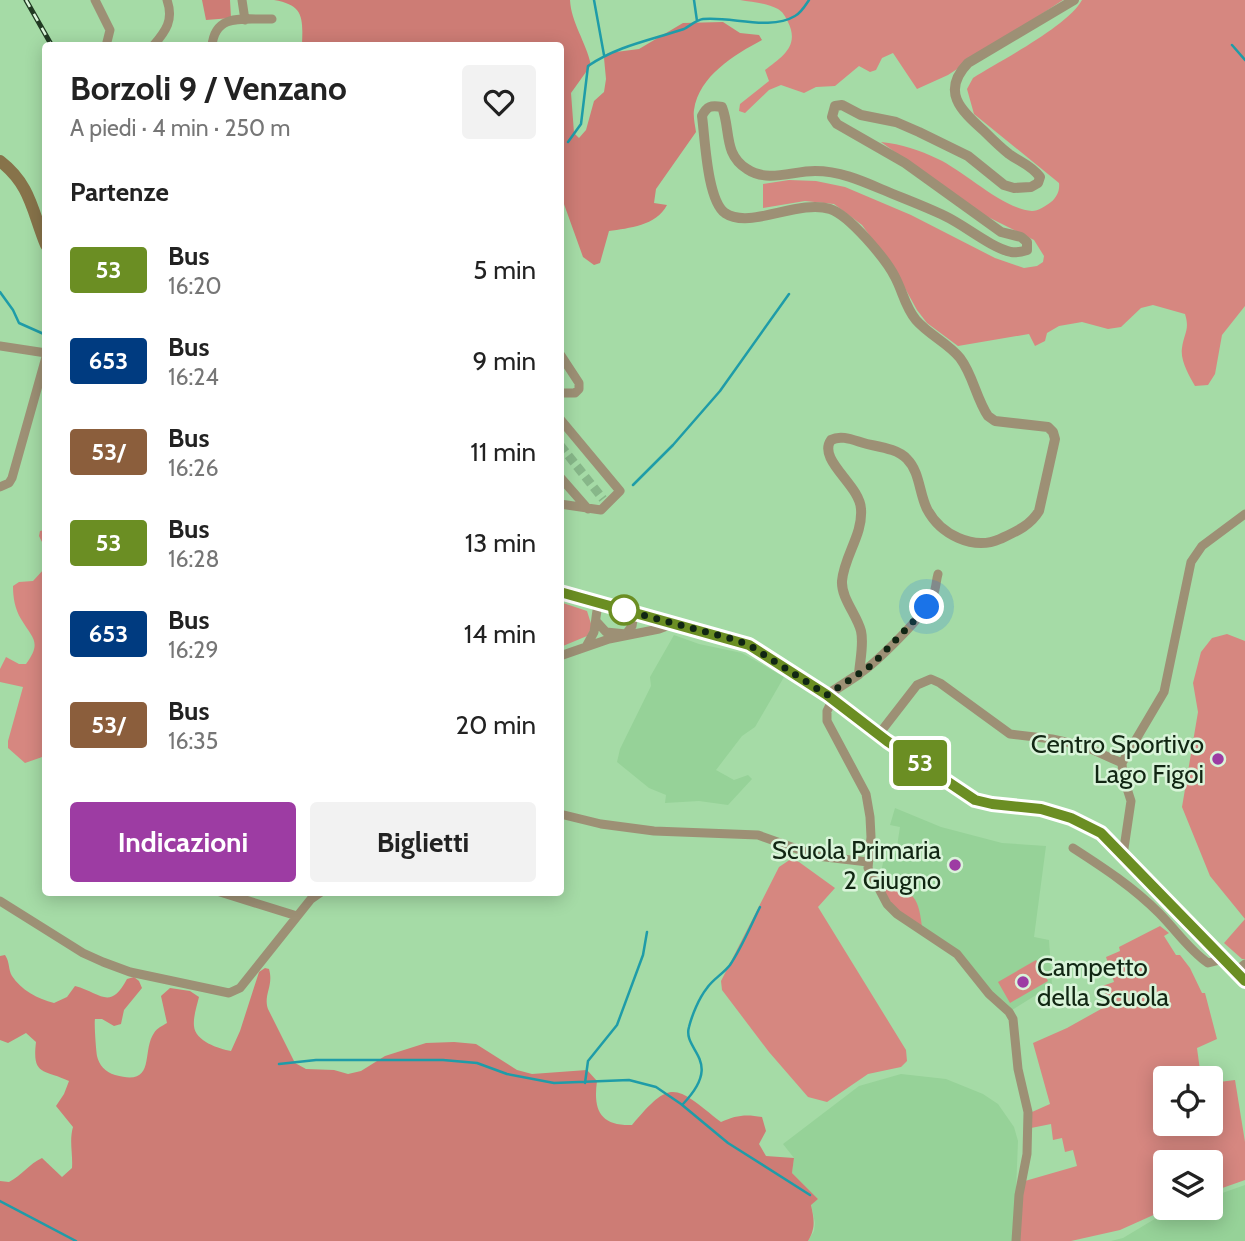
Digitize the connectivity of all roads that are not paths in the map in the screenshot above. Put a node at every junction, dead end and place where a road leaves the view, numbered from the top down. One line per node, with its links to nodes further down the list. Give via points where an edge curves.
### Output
1 (95, 0): 8 (street, via 110,30)
2 (167, 0): 7 (street, via 171,15)
3 (242, 0): 6 (street)
4 (1074, 0): 35 (street, via 968,62 954,86 958,106 968,117 1009,155 1035,170 1040,177 1031,187 1022,190 1004,185 968,156 895,122 842,105 833,111 837,124 905,163 1001,232 1021,237 1027,242 1027,250 1022,252 1004,249 945,216 852,177 813,171 783,176 750,172 729,148 722,107 712,106 702,116 711,186 724,212 747,218 806,206 830,209 846,219 895,276 919,323 961,359 991,419 1048,427 1054,435 1036,516 1020,529 986,543 967,542 936,520 926,507 912,464 903,455 842,437 828,443 827,455 853,487 861,509 858,537 842,584 862,634)
5 (272, 19): 6 (street)
6 (245, 20): 11 (street, via 220,23)
7 (164, 33): 9 (street); 10 (street)
8 (107, 42)
9 (156, 42)
10 (163, 42)
11 (212, 42)
12 (0, 161): 13 (main road, via 25,187)
13 (42, 234)
14 (0, 346): 15 (street)
15 (42, 354)
16 (564, 360): 18 (street, via 579,389)
17 (42, 369): 21 (street, via 12,478)
18 (564, 393)
19 (564, 424): 24 (street, via 620,491 601,510)
20 (564, 481): 24 (street)
21 (0, 487)
22 (603, 499): 24 (street)
23 (564, 505): 24 (street)
24 (591, 510)
25 (1245, 514): 38 (street, via 1202,546 1191,562 1164,692)
26 (937, 574): 35 (street, via 927,607)
27 (564, 593): 28 (main road)
28 (598, 603): 29 (main road); 30 (street)
29 (634, 612): 31 (main road); 32 (street)
30 (596, 621): 32 (street, via 606,632); 33 (street)
31 (673, 623): 32 (street); 36 (main road, via 749,645)
32 (626, 634): 33 (street)
33 (587, 645): 34 (street)
34 (564, 654)
35 (859, 674): 36 (street)
36 (830, 697): 37 (main road); 42 (street, via 827,721 866,794)
37 (879, 734): 38 (street, via 917,685 930,679 1010,734 1084,746); 41 (main road, via 975,800 1071,818 1101,833)
38 (1122, 764): 41 (street, via 1131,801)
39 (564, 815): 42 (street, via 654,831 758,835 817,856)
40 (1073, 848): 47 (street, via 1120,878 1198,956 1209,963)
41 (1123, 855): 47 (main road)
42 (868, 862): 49 (street, via 887,904 957,954 989,995 1012,1015 1028,1112)
43 (233, 896): 46 (street)
44 (315, 896): 46 (street)
45 (0, 901): 46 (street, via 103,962 225,993 240,988)
46 (297, 916)
47 (1224, 959): 48 (main road)
48 (1242, 972)
49 (1016, 1241)

